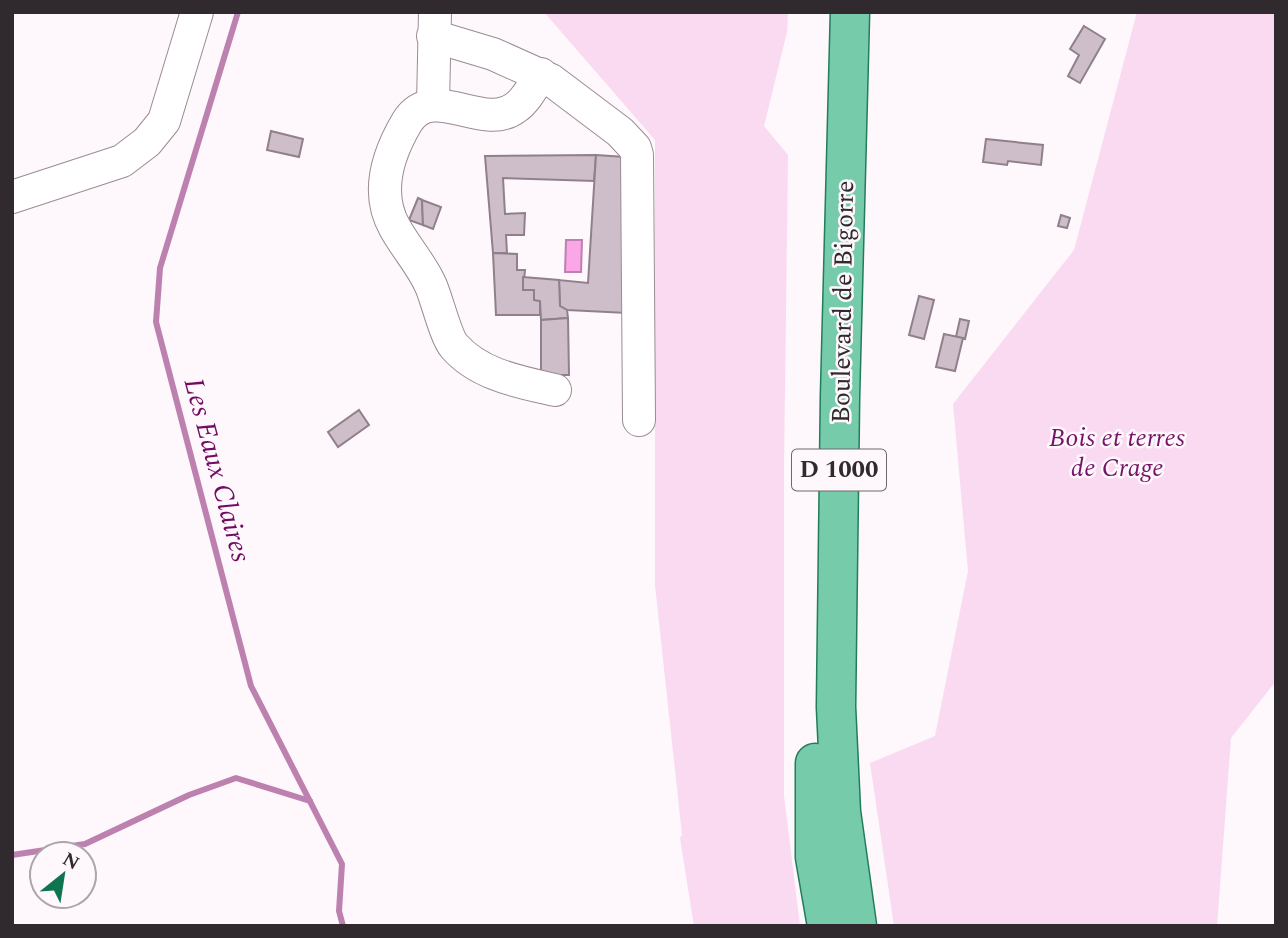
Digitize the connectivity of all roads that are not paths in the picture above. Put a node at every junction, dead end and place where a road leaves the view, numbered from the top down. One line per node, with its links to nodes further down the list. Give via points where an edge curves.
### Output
1 (197, 12): 7 (lane, via 164,121 148,142 122,161)
2 (830, 12): 10 (main road, Boulevard de Bigorre / D 1000, via 815,773 815,856)
3 (850, 12): 11 (main road, Boulevard de Bigorre / D 1000, via 836,707 841,812)
4 (434, 24): 5 (lane); 6 (lane)
5 (541, 75): 6 (lane, via 515,109 502,113); 9 (lane, via 620,132 637,155)
6 (433, 104): 8 (lane, via 414,113 391,152 384,187 386,209 430,284 453,345 492,372)
7 (12, 197)
8 (555, 390)
9 (639, 420)
10 (827, 926)
11 (858, 926)

